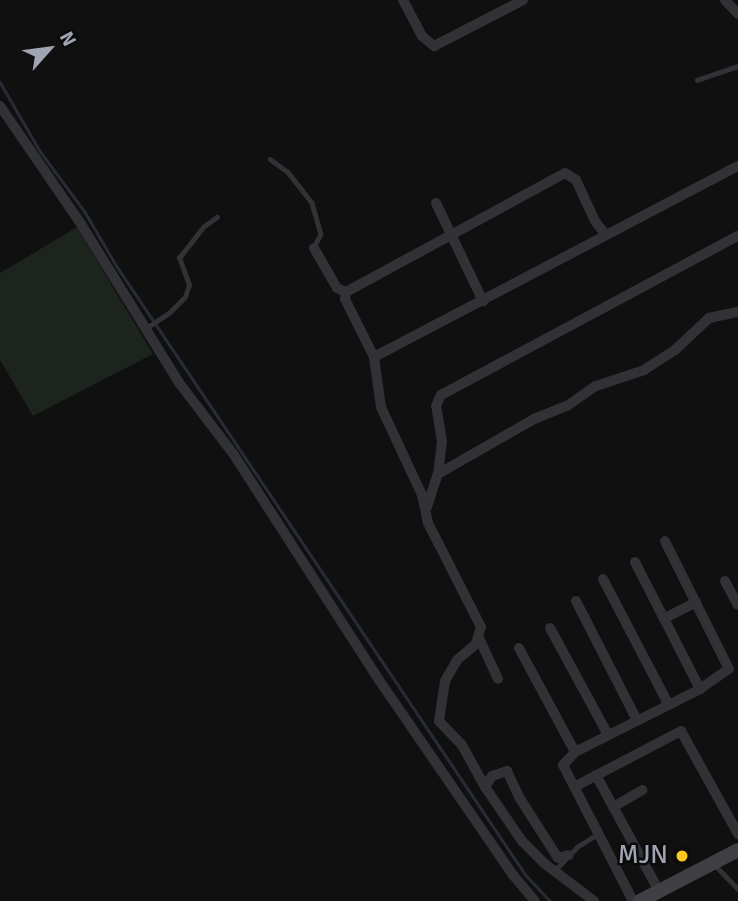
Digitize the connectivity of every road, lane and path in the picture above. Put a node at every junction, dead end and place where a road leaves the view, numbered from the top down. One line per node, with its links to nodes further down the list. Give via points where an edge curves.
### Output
1 (403, 0): 2 (street, via 422,36 434,46)
2 (523, 0)
3 (725, 0): 4 (street)
4 (738, 15)
5 (738, 66): 6 (lane)
6 (697, 79)
7 (0, 106): 19 (street)
8 (270, 159): 15 (lane, via 288,172 312,203 321,234)
9 (738, 166): 12 (street)
10 (436, 203): 13 (street)
11 (216, 218): 19 (lane, via 181,253 179,261 189,289 177,307)
12 (605, 234): 13 (street, via 576,180 565,173); 17 (street)
13 (449, 236): 16 (street); 17 (street)
14 (738, 236): 21 (street, via 441,395 436,406 442,442)
15 (314, 248): 16 (street, via 337,288)
16 (346, 292): 20 (street, via 346,303)
17 (483, 301): 20 (street)
18 (738, 312): 21 (street, via 709,318 675,350 644,370 596,386)
19 (147, 328): 53 (street, via 379,680 513,875)
20 (374, 356): 22 (street, via 381,407)
21 (438, 474): 22 (street)
22 (426, 509): 32 (street, via 433,533 479,618)
23 (665, 541): 29 (street)
24 (635, 562): 30 (street)
25 (603, 579): 36 (street)
26 (725, 581): 27 (street)
27 (736, 597)
28 (576, 601): 37 (street)
29 (696, 602): 30 (street); 35 (street, via 729,666 726,674)
30 (665, 618): 35 (street)
31 (550, 628): 38 (street)
32 (479, 638): 34 (street); 41 (street, via 451,668 438,719 462,745)
33 (519, 648): 39 (street)
34 (498, 679)
35 (700, 689): 36 (street)
36 (669, 705): 37 (street)
37 (637, 720): 38 (street)
38 (608, 735): 39 (street)
39 (575, 752): 42 (street, via 563,765)
40 (596, 775): 42 (street); 44 (street); 46 (street, via 681,731)
41 (485, 787): 48 (street, via 492,776 507,771 558,858); 50 (street, via 522,841)
42 (574, 787): 45 (street)
43 (643, 790): 44 (street)
44 (612, 807): 52 (street)
45 (598, 834): 48 (lane); 55 (street)
46 (738, 834)
47 (738, 850): 49 (main road)
48 (569, 855): 50 (lane)
49 (712, 863): 51 (lane); 52 (main road)
50 (554, 871): 54 (street)
51 (738, 889)
52 (659, 891): 56 (main road)
53 (536, 901)
54 (594, 901)
55 (633, 901)
56 (640, 901)

